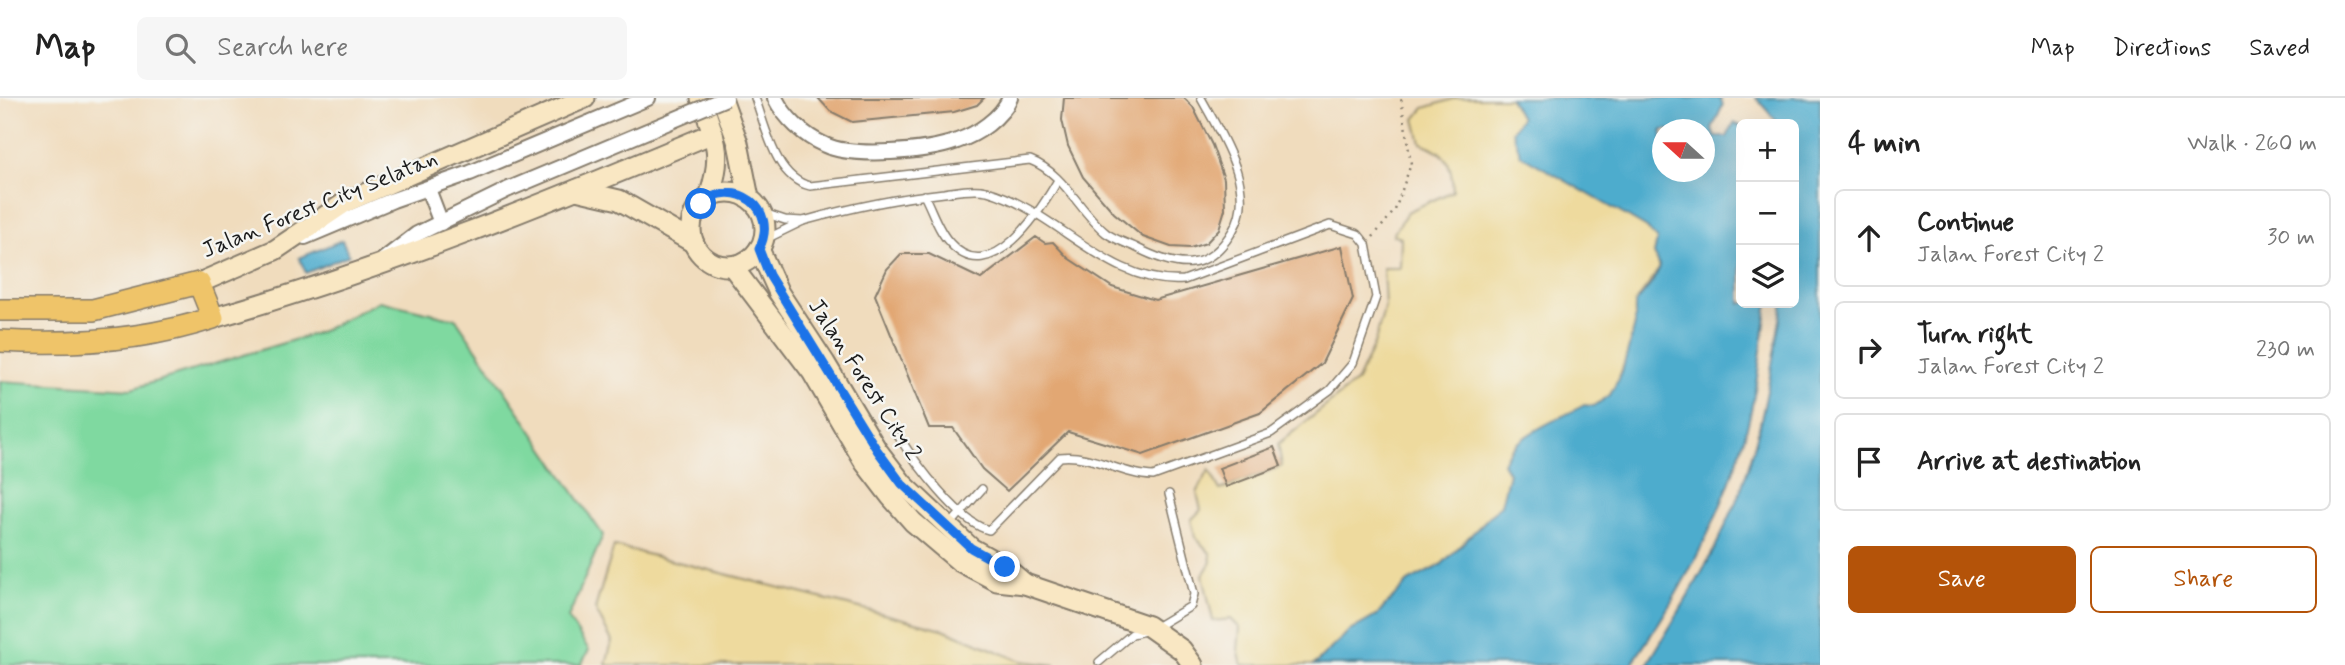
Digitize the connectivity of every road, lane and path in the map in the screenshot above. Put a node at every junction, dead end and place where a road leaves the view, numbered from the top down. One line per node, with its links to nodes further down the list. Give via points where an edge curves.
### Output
1 (584, 98): 23 (street, via 346,202)
2 (648, 98): 12 (street, Jalan Forest City Selatan)
3 (701, 98): 10 (street)
4 (724, 98): 16 (street, Jalan Forest City 2); 19 (street, bridge)
5 (755, 98): 11 (lane, via 784,170 799,184 1020,159 1039,163)
6 (775, 98): 9 (street, via 792,123 809,137 863,155 956,142 986,127)
7 (1201, 98): 11 (lane, via 1242,189 1242,216 1221,250 1198,264 1162,261 1107,234)
8 (1401, 98): 21 (path, via 1411,164 1395,210)
9 (1013, 99)
10 (713, 133): 13 (street); 15 (street, via 719,160)
11 (1058, 180): 17 (lane)
12 (428, 189): 19 (street); 23 (street, Jalan Forest City Selatan)
13 (576, 190): 20 (street, Jalan Forest City 2, via 619,200); 25 (street)
14 (924, 195): 17 (lane, via 984,190); 17 (lane, via 950,244 971,256 998,253); 18 (lane)
15 (709, 197): 16 (street, via 729,191); 20 (street, via 692,223)
16 (755, 205): 18 (lane, via 785,220); 22 (street, Jalan Forest City 2, via 765,228)
17 (1038, 217): 21 (lane, via 1116,263 1164,282 1184,280 1330,225 1358,234)
18 (803, 220): 22 (lane)
19 (441, 223): 25 (street, via 417,234)
20 (694, 243): 24 (street, Jalan Forest City 2, via 706,258)
21 (1366, 244): 33 (lane, via 1376,297 1353,363 1330,390 1284,426 1153,476 1136,476 1079,457 1060,457 994,528 984,529)
22 (761, 245): 24 (street, via 747,261); 34 (street, Jalan Forest City 2, via 779,293 877,450)
23 (275, 250): 26 (street, Jalan Forest City Selatan)
24 (732, 266): 34 (street, Jalan Forest City 2, via 812,372 865,463 898,505)
25 (368, 271): 28 (street)
26 (199, 282): 27 (main road, Jalan Forest City Selatan, via 93,310); 28 (main road)
27 (0, 310)
28 (213, 317): 29 (main road, via 149,333 82,341)
29 (0, 341)
30 (899, 437): 33 (lane, via 931,483)
31 (982, 489): 33 (lane)
32 (1169, 494): 35 (lane, via 1194,594 1191,607)
33 (962, 511): 34 (lane)
34 (942, 535): 35 (street, Jalan Forest City 2, via 1005,567 1025,584)
35 (1153, 629): 36 (lane, via 1132,634); 37 (street, Jalan Forest City 2, via 1182,650)
36 (1099, 662)
37 (1193, 665)

